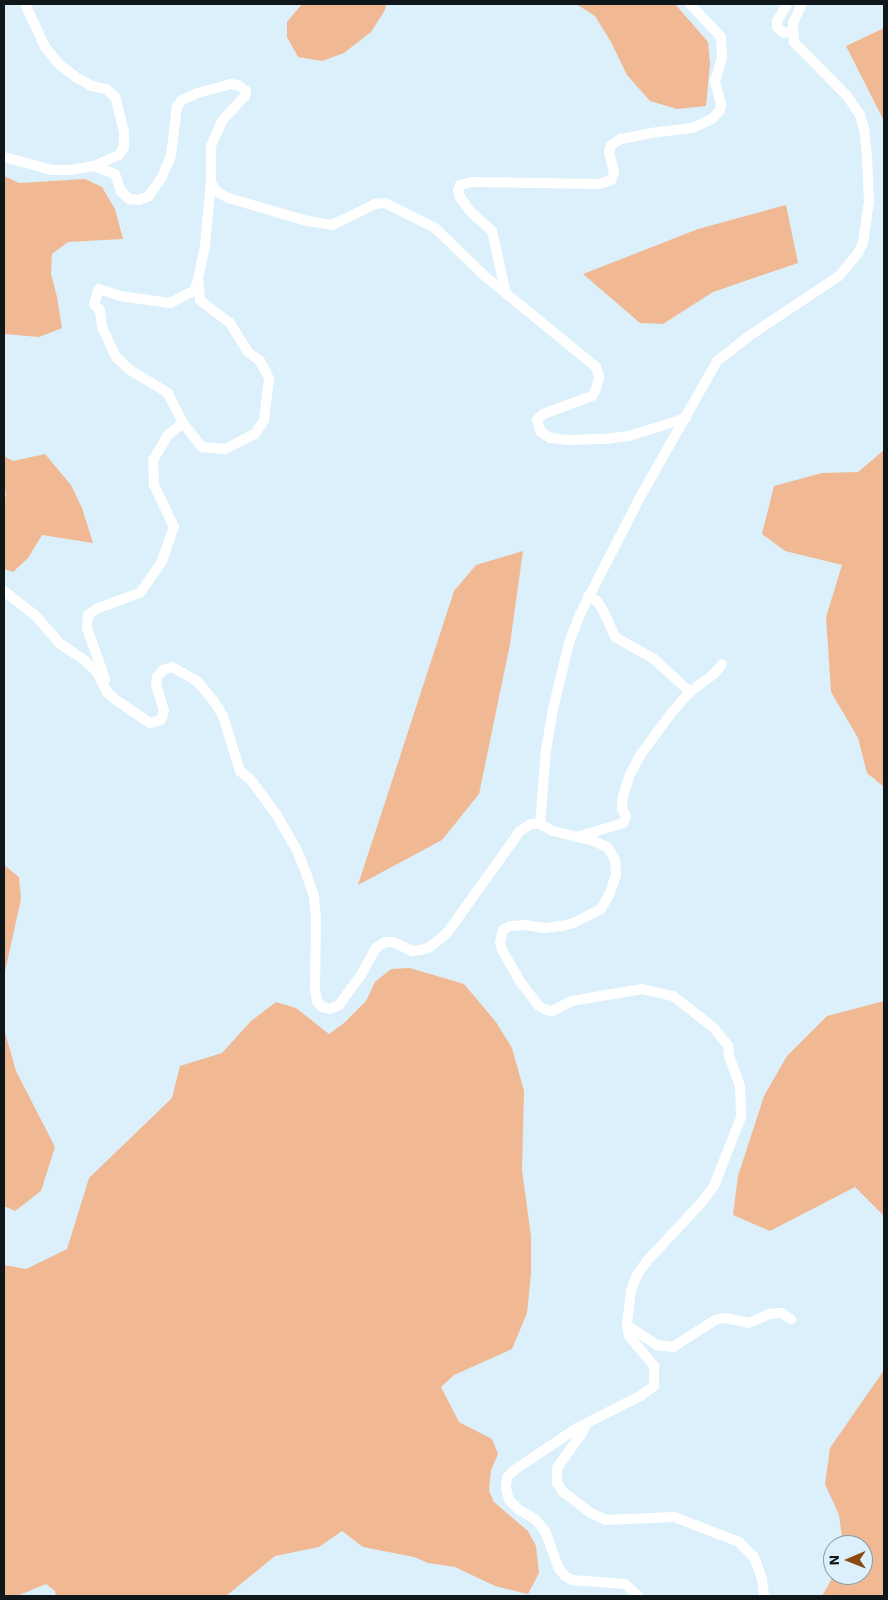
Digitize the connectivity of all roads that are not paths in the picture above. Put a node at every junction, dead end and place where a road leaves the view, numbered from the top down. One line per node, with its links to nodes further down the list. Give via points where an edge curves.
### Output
1 (24, 4): 7 (street, via 45,47 58,63 77,78 106,89 115,97 124,132 124,147 120,155)
2 (690, 4): 10 (street, via 721,38 722,58 715,81 721,104 712,119 692,128 621,139 611,145 609,152 614,172 611,180 599,184 471,182 460,185 460,197 492,232)
3 (787, 4): 5 (street, via 777,27 784,33)
4 (802, 4): 5 (street)
5 (792, 31): 11 (street, via 794,42 847,96 860,115 868,165 869,202 863,243 839,276 746,338 718,361)
6 (4, 158): 7 (street, via 52,170)
7 (94, 166): 8 (street, via 115,174 121,191 129,199 149,196 171,156 177,106 198,93 238,85 246,91 245,96 216,131 211,146)
8 (211, 182): 9 (street); 10 (street, via 216,191 228,198 306,221 332,225 375,204 398,207 435,228)
9 (198, 279): 12 (street, via 200,300 230,323 248,352 260,361 269,379 267,404 264,420 255,434 225,449 202,447); 12 (street, via 194,291 170,303 120,296 99,289 94,304 100,310 102,327 116,357 130,370 168,393)
10 (506, 294): 11 (street, via 596,366 599,377 592,396 543,414 537,420 541,432 550,438 605,439 629,436)
11 (686, 418): 14 (street)
12 (183, 423): 16 (street, via 168,435 154,460 154,484 174,526 162,561 140,593 98,608 88,615 87,628 103,670)
13 (4, 591): 16 (street, via 35,615 59,643 96,671)
14 (588, 596): 17 (street, via 597,601 604,612 614,637 654,659); 18 (street, via 569,642 553,709)
15 (722, 664): 17 (street)
16 (107, 692): 18 (street, via 150,723 156,723 162,720 164,711 156,685 157,677 172,667 197,681 214,700 223,716 240,771 251,780 281,822 305,870 314,896 315,990 322,1007 330,1009 339,1005 376,948 385,942 393,942 412,951 430,947 438,941 462,916 520,831 531,824)
17 (690, 692): 19 (street, via 654,735 630,774 623,796 622,809 626,816 623,823)
18 (540, 824): 19 (street)
19 (576, 837): 21 (street, via 607,848 615,860 616,875 609,895 601,909 574,923 544,928 510,926 503,930 502,950 521,983 539,1006 552,1012 572,1001 642,989 673,996 714,1028 728,1046 740,1086 741,1116 714,1186 637,1275 628,1303)
20 (791, 1319): 21 (street, via 781,1313 769,1314 749,1323 724,1318 715,1320 673,1347 657,1345)
21 (627, 1325): 22 (street, via 629,1336 654,1366 654,1386)
22 (587, 1422): 23 (street, via 513,1471 506,1484 509,1500 541,1524 551,1541 559,1569 565,1576 572,1580 625,1584); 24 (street, via 557,1468 557,1483 563,1492 606,1520 674,1517 739,1542 754,1557)
23 (638, 1596)
24 (764, 1596)

